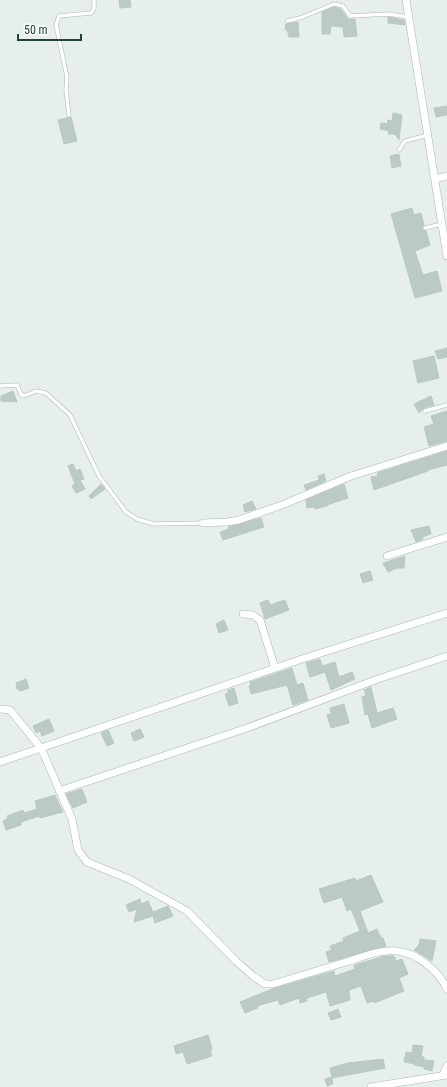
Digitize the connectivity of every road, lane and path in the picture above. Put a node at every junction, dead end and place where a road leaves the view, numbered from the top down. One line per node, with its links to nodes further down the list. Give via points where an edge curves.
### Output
1 (94, 0): 5 (lane, via 94,9 91,13 57,18 67,77)
2 (406, 0): 3 (street)
3 (408, 17): 4 (lane, via 389,14 350,16 343,6 334,4 300,18); 6 (street)
4 (287, 20)
5 (69, 114)
6 (428, 135): 7 (lane, via 405,142); 9 (street)
7 (399, 150)
8 (447, 176): 9 (street)
9 (435, 179): 10 (street)
10 (442, 224): 11 (lane); 12 (street)
11 (425, 228)
12 (447, 256)
13 (0, 386): 17 (lane, via 17,385 24,396 36,391 46,393 70,415 99,476 126,512 137,519 154,524)
14 (447, 405): 15 (lane)
15 (425, 411)
16 (447, 446): 17 (street, via 351,476 239,520)
17 (203, 523)
18 (447, 537): 19 (street)
19 (387, 556)
20 (447, 613): 23 (street)
21 (243, 614): 23 (street, via 253,615 260,620)
22 (447, 656): 27 (street, via 247,728)
23 (276, 668): 25 (street)
24 (0, 709): 25 (street, via 10,710)
25 (41, 748): 26 (street); 27 (street)
26 (0, 762)
27 (59, 791): 28 (street, via 72,819 78,850 86,862 129,879 187,911 236,961 260,981 273,984 363,957 397,951 405,952 425,964 441,979)
28 (447, 989)
29 (447, 1066): 30 (street)
30 (445, 1075): 31 (street)
31 (371, 1087)

